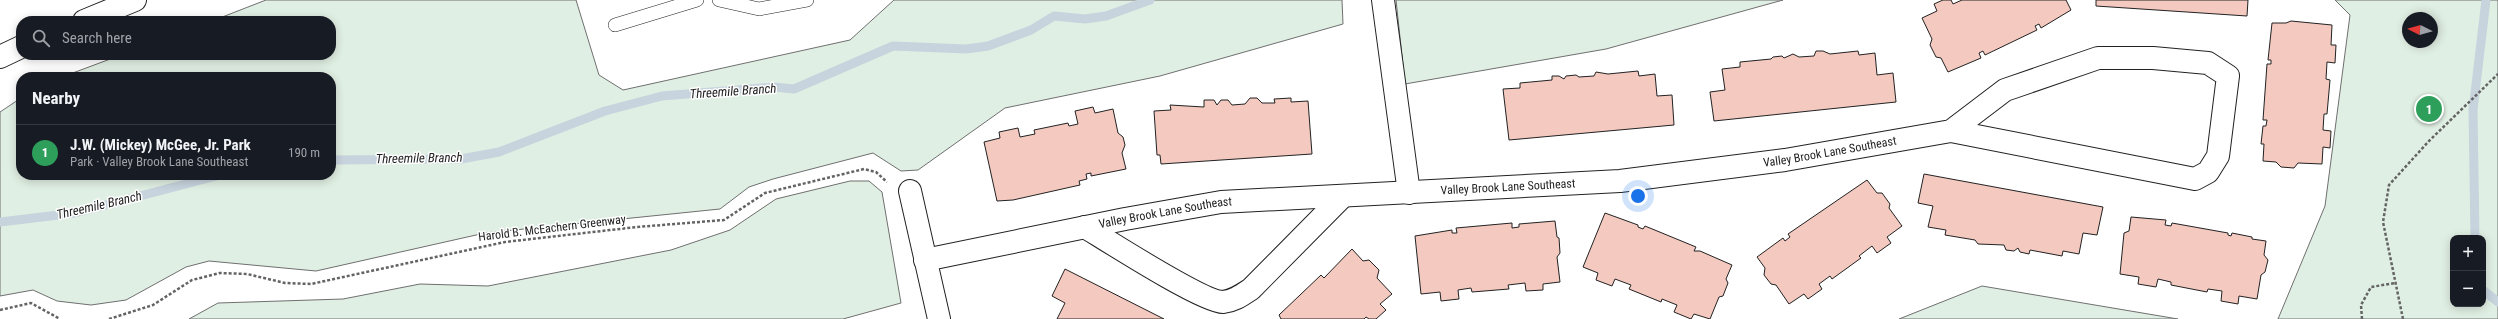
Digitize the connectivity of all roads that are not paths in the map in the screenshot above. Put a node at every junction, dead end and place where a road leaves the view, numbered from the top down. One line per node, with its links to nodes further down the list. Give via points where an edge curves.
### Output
1 (135, 0): 6 (street)
2 (696, 0): 7 (lane)
3 (720, 0): 4 (lane, via 759,9)
4 (807, 0)
5 (1383, 0): 12 (street)
6 (96, 16)
7 (615, 24)
8 (16, 49): 9 (street)
9 (0, 57)
10 (1951, 131): 10 (street, Valley Brook Lane Southeast, via 2005,90 2098,58 2208,62 2228,76 2218,156 2208,172 2195,179); 12 (street, Valley Brook Lane Southeast, via 1785,160 1620,181)
11 (910, 191): 15 (street)
12 (1409, 192): 13 (street, Valley Brook Lane Southeast)
13 (1343, 196): 14 (street, Valley Brook Lane Southeast, via 1221,202); 14 (street, via 1251,289 1237,299 1222,302 1171,278)
14 (1085, 227): 15 (street, Valley Brook Lane Southeast)
15 (926, 260): 16 (street)
16 (939, 319)

